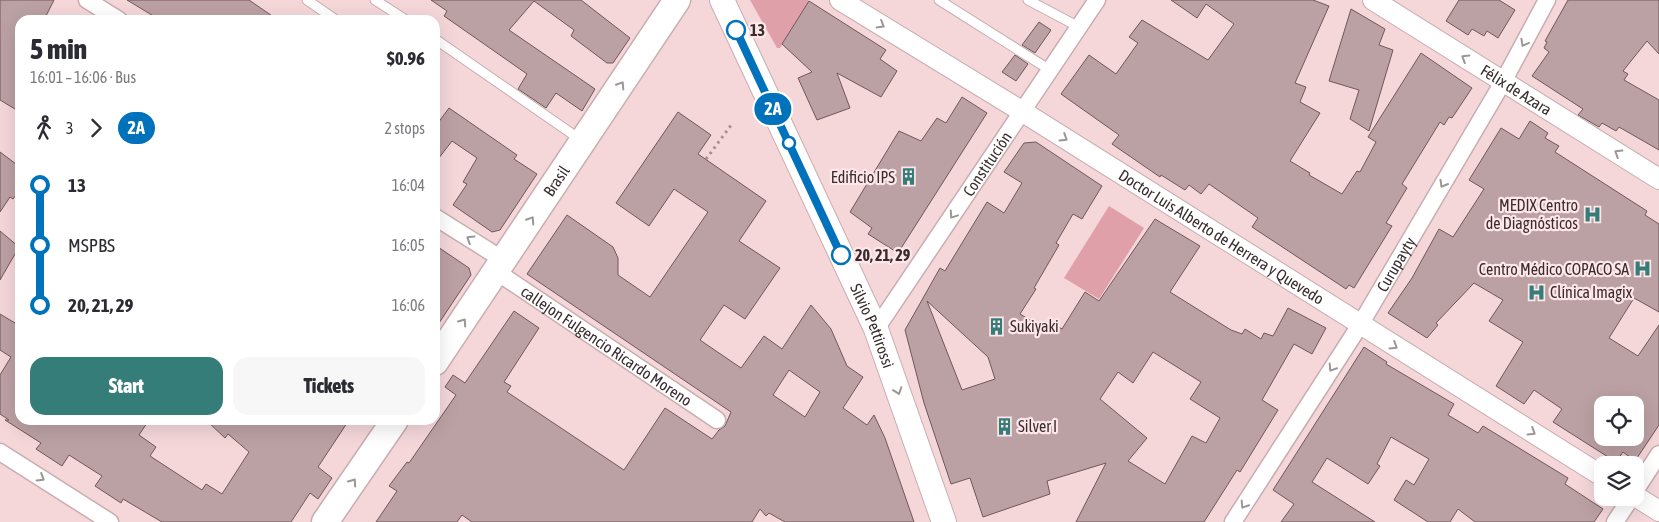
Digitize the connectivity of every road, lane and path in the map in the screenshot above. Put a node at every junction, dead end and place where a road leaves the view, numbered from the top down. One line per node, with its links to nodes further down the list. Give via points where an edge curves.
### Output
1 (87, 0): 12 (street)
2 (307, 0): 13 (lane)
3 (375, 0): 14 (lane)
4 (677, 0): 21 (main road, Brasil, one-way to 4)
5 (722, 0): 27 (main road, Silvio Pettirossi)
6 (840, 0): 19 (street, Doctor Luis Alberto de Herrera y Quevedo, one-way to 19)
7 (938, 0): 17 (lane)
8 (1028, 0): 15 (lane)
9 (1096, 0): 15 (street, Constitución)
10 (1373, 0): 18 (street, Félix de Azara, one-way to 10)
11 (1547, 0): 18 (street, Curupayty, one-way to 18)
12 (111, 15)
13 (329, 15)
14 (398, 15)
15 (1079, 27): 17 (street, Constitución)
16 (440, 43): 21 (lane)
17 (1050, 70): 19 (street, Constitución)
18 (1503, 82): 23 (street, Félix de Azara, one-way to 18); 26 (street, Curupayty, one-way to 26)
19 (1023, 112): 26 (street, Doctor Luis Alberto de Herrera y Quevedo, one-way to 26); 27 (street, Constitución, one-way to 27)
20 (732, 124): 22 (path)
21 (583, 142): 25 (main road, Brasil, one-way to 21)
22 (706, 159)
23 (1659, 179)
24 (440, 222): 25 (street, callejon Fulgencio Ricardo Moreno, one-way to 24)
25 (501, 267): 28 (main road, Brasil, one-way to 25); 29 (street, callejon Fulgencio Ricardo Moreno)
26 (1360, 325): 33 (street, Doctor Luis Alberto de Herrera y Quevedo, one-way to 33); 41 (street, Curupayty, one-way to 41)
27 (876, 329): 40 (main road, Silvio Pettirossi, one-way to 40)
28 (440, 355)
29 (717, 420)
30 (392, 425): 39 (main road, one-way to 30)
31 (0, 452): 38 (street, one-way to 38)
32 (1659, 454): 34 (street)
33 (1594, 471)
34 (1644, 477)
35 (1644, 502): 37 (street)
36 (1626, 506): 42 (street)
37 (1659, 511)
38 (110, 522)
39 (325, 522)
40 (944, 522)
41 (1233, 522)
42 (1615, 522)

